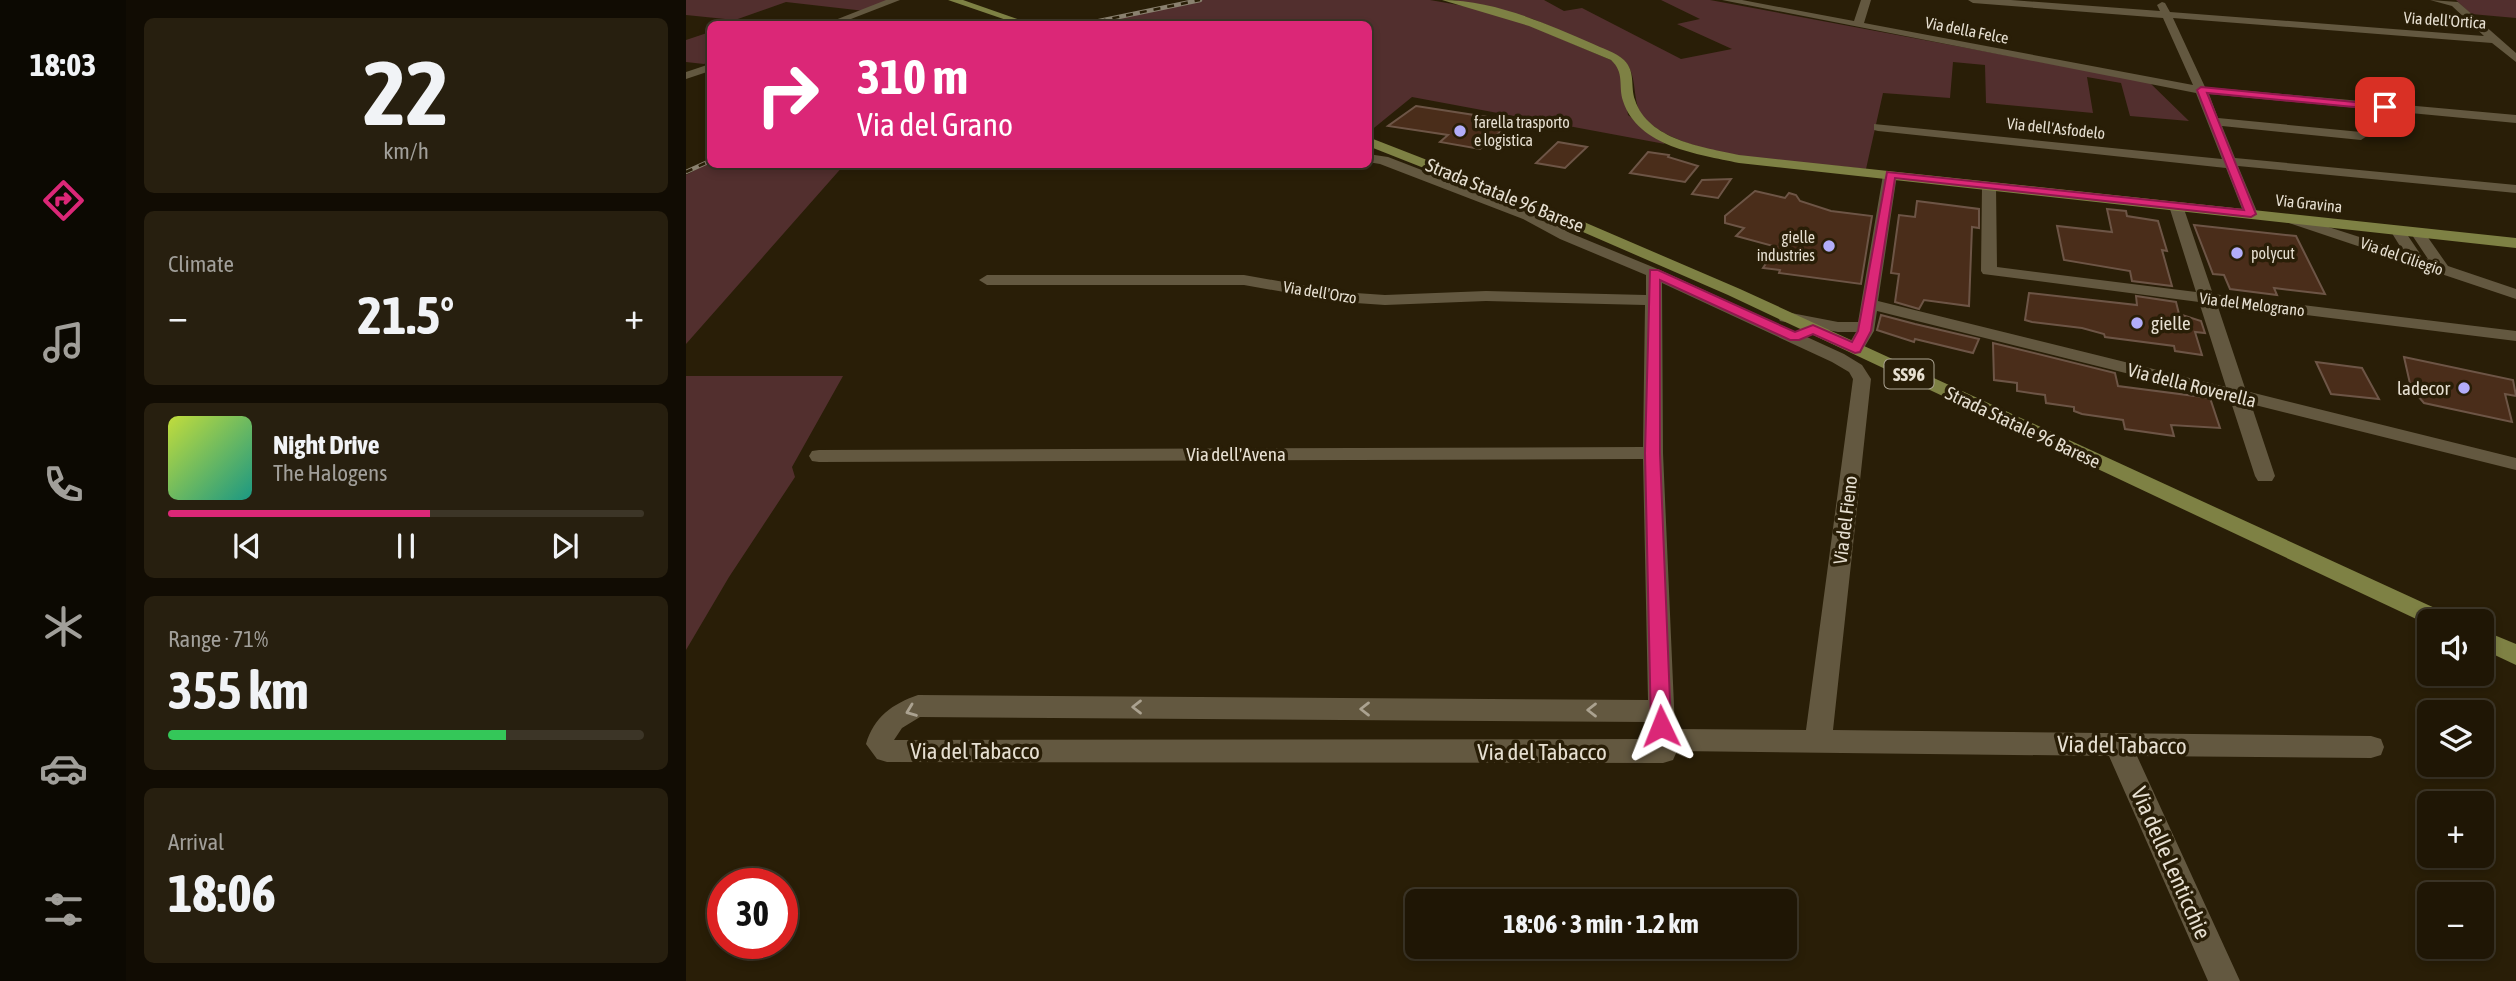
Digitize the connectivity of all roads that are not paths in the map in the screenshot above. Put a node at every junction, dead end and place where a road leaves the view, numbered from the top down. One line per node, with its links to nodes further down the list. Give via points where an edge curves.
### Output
1 (895, 0): 10 (street)
2 (953, 0): 11 (main road)
3 (1447, 0): 25 (main road, Via Gravina, via 1536,22 1615,58 1628,75 1634,114 1674,142 1739,159)
4 (1727, 0): 12 (street, Via della Felce)
5 (1866, 0): 12 (street)
6 (1973, 0): 9 (street, Via dell'Ortica)
7 (2160, 0): 9 (street)
8 (2435, 0): 13 (street, via 2455,4)
9 (2166, 15): 13 (street, Via dell'Ortica); 17 (street)
10 (838, 21)
11 (1018, 21)
12 (1858, 25): 17 (street, Via della Felce)
13 (2495, 40): 14 (street)
14 (2516, 59)
15 (707, 68): 16 (street)
16 (686, 76)
17 (2201, 90): 18 (street, Via della Felce); 19 (street)
18 (2516, 120)
19 (2214, 121): 21 (street); 24 (street)
20 (1878, 127): 24 (street, Via dell'Asfodelo)
21 (2361, 136)
22 (1372, 143): 42 (main road, Strada Statale 96 Barese / SS96, via 1558,216)
23 (1372, 159): 36 (street, Via del Fieno, via 1501,205)
24 (2230, 162): 27 (street, Via dell'Asfodelo); 29 (street)
25 (1890, 175): 26 (main road, Via Gravina); 41 (street)
26 (1989, 186): 28 (main road, Via Gravina); 39 (street, Via del Melograno, via 1989,271)
27 (2516, 189)
28 (2176, 206): 29 (main road, Via Gravina); 39 (street)
29 (2251, 214): 30 (main road, Via Gravina)
30 (2288, 218): 31 (main road, Via Gravina); 34 (street, Via del Ciliegio)
31 (2397, 230): 32 (main road, Via Gravina); 34 (street)
32 (2417, 232): 33 (main road, Via Gravina); 35 (street)
33 (2516, 243)
34 (2418, 262): 35 (street, Via del Ciliegio)
35 (2443, 270): 38 (street, Via del Ciliegio)
36 (1654, 273): 40 (street); 44 (street, Via del Fieno)
37 (987, 280): 40 (street, Via dell'Orzo, via 1244,280 1385,300 1486,296)
38 (2516, 294)
39 (2207, 298): 45 (street, Via del Melograno); 46 (street)
40 (1653, 299): 47 (street)
41 (1869, 304): 43 (street); 46 (street, Via della Roverella)
42 (1786, 317): 43 (street); 44 (main road, Strada Statale 96 Barese / SS96)
43 (1851, 332): 44 (main road, Strada Statale 96 Barese / SS96); 51 (main road, Strada Statale 96 Barese / SS96, via 1855,349)
44 (1804, 333): 55 (street, Via del Fieno, via 1849,364 1862,379)
45 (2516, 336)
46 (2239, 397): 49 (street, Via della Roverella); 50 (street)
47 (1653, 453): 48 (street, Via dell'Avena); 54 (street)
48 (819, 456)
49 (2516, 464)
50 (2265, 476)
51 (2417, 609)
52 (2494, 645): 53 (main road)
53 (2516, 655)
54 (1660, 711): 57 (street); 57 (street, Via del Tabacco, one-way to 57, via 918,706 890,722 880,744 887,751)
55 (1818, 742): 56 (street, Via del Tabacco); 57 (street, Via del Tabacco)
56 (2118, 745): 58 (street, Via del Tabacco); 59 (street, Via delle Lenticchie)
57 (1662, 746)
58 (2371, 747)
59 (2224, 981)

